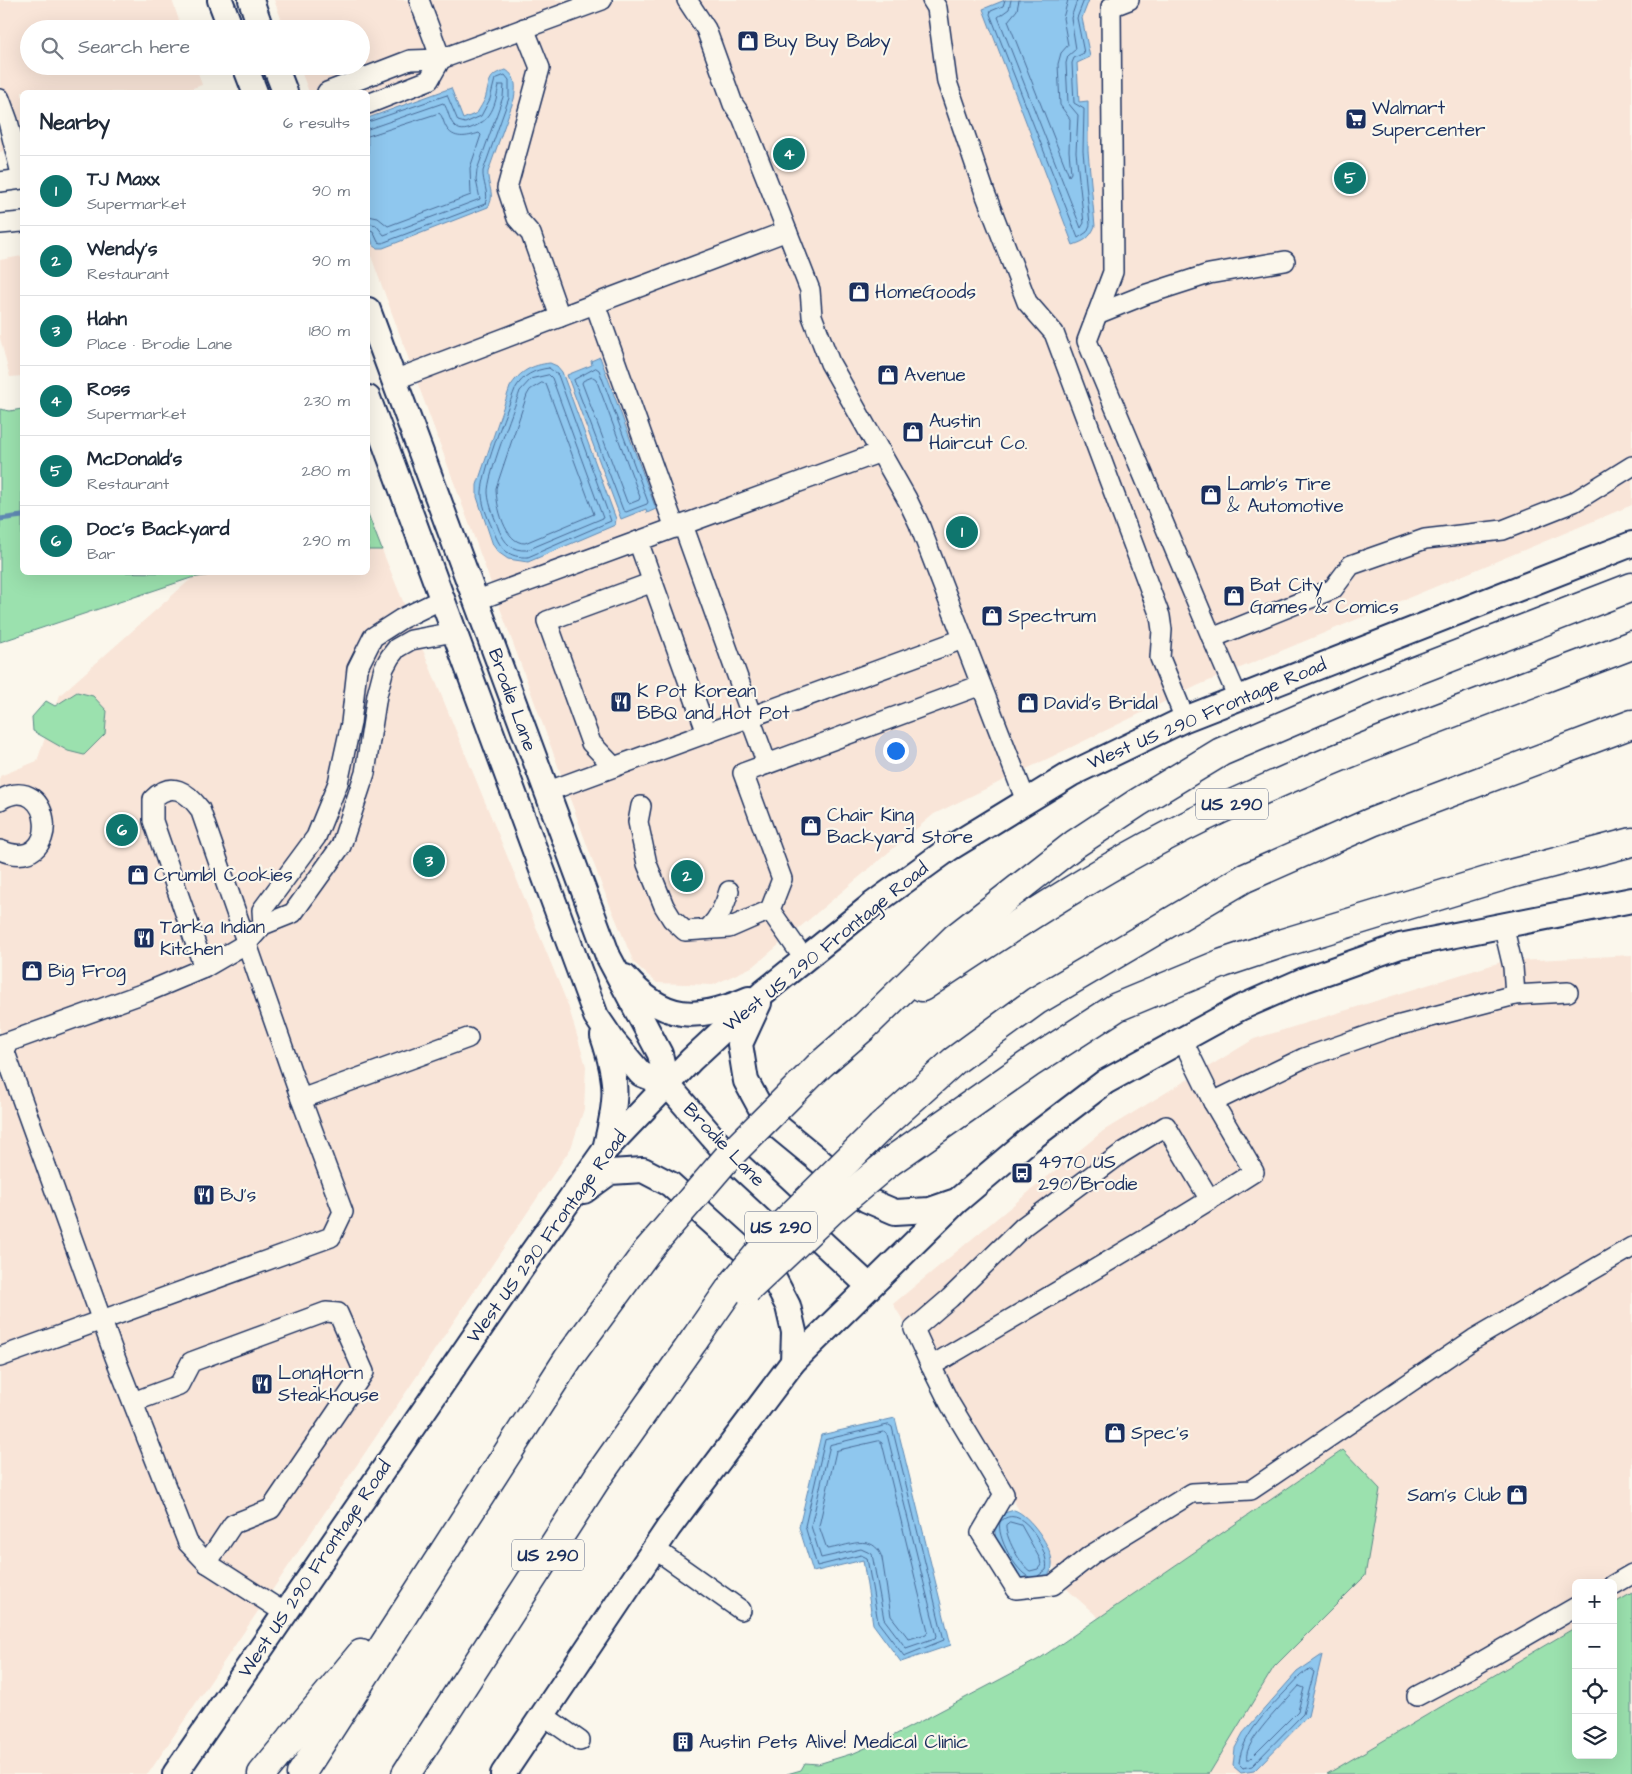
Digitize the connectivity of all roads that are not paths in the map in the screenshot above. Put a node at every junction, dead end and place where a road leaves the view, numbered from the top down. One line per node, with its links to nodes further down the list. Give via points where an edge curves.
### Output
1 (220, 0): 8 (main road)
2 (251, 0): 9 (main road)
3 (419, 0): 11 (street)
4 (602, 0): 10 (street)
5 (687, 0): 24 (street, via 706,29 733,104 742,117)
6 (932, 0): 49 (street, via 938,8 947,82 986,194 1028,302 1054,333 1160,616 1160,658)
7 (1129, 0): 27 (street, via 1111,7 1113,272)
8 (228, 20)
9 (258, 20)
10 (524, 28): 11 (street); 29 (street, via 540,68 507,188 517,218 531,234)
11 (441, 59): 16 (street, via 410,60); 18 (street, via 429,80)
12 (248, 75): 14 (main road)
13 (278, 75): 15 (main road)
14 (253, 90)
15 (283, 90)
16 (332, 90)
17 (0, 99): 19 (street)
18 (370, 103)
19 (20, 171)
20 (20, 179): 21 (street)
21 (0, 182)
22 (20, 222): 23 (street)
23 (0, 224)
24 (787, 231): 26 (street); 32 (street, via 810,290 812,316 830,364)
25 (1285, 261): 27 (street, via 1209,274)
26 (595, 304): 29 (street); 35 (street)
27 (1097, 314): 43 (street, via 1087,341)
28 (370, 315): 30 (main road, Brodie Lane)
29 (560, 317): 30 (street)
30 (394, 380): 41 (main road, Brodie Lane)
31 (370, 403): 34 (main road, Brodie Lane)
32 (880, 452): 35 (street); 44 (street, via 919,524)
33 (1632, 466): 43 (street, via 1574,502 1504,530 1425,539 1350,565 1333,589)
34 (401, 487): 40 (main road, Brodie Lane); 41 (main road, via 416,500 426,518 446,571 461,597)
35 (679, 526): 36 (street); 48 (street)
36 (638, 541): 38 (street); 41 (street)
37 (1632, 544): 47 (main road, West US 290 Frontage Road)
38 (653, 582): 51 (street); 53 (street, via 547,621 591,743)
39 (1632, 587): 76 (highway, via 1366,690 1221,752 1075,844 955,938)
40 (442, 599): 42 (main road, Brodie Lane); 65 (street, via 401,619 373,638 357,668 352,723 338,783 316,837 262,910)
41 (475, 601): 54 (main road, Brodie Lane)
42 (454, 632): 65 (street, via 411,640 390,657 377,695 364,773 341,846 293,913); 75 (main road, Brodie Lane)
43 (1212, 638): 47 (street)
44 (963, 639): 46 (street); 48 (street)
45 (1632, 645): 76 (highway, US 290, via 1218,810 1063,894)
46 (981, 685): 52 (street); 56 (street)
47 (1238, 698): 49 (main road, West US 290 Frontage Road)
48 (751, 717): 51 (street); 52 (street)
49 (1185, 720): 56 (main road, West US 290 Frontage Road, via 1071,774)
50 (1632, 724): 90 (highway, US 290, bridge, via 1372,822 1245,878 1036,1001 954,1061 881,1127 783,1224)
51 (706, 733): 53 (street)
52 (767, 764): 63 (street, via 743,773 782,879)
53 (614, 767): 54 (street)
54 (546, 792): 69 (main road, Brodie Lane)
55 (0, 800): 59 (street, via 17,795 27,797 36,802 46,821 43,838 29,852 19,854)
56 (1026, 800): 70 (main road, West US 290 Frontage Road, via 950,848)
57 (641, 806): 67 (street, via 638,822 645,855 664,906 685,931)
58 (1632, 842): 90 (highway, bridge, via 1510,874 1283,943 1223,963 1117,1008 1029,1064 888,1163 832,1210)
59 (0, 850)
60 (729, 891): 67 (street, via 726,904)
61 (1632, 900): 62 (main road)
62 (1584, 909): 64 (main road); 66 (main road)
63 (770, 910): 67 (street, via 729,928); 70 (street)
64 (1632, 911)
65 (263, 925): 68 (street)
66 (1503, 925): 74 (street, via 1513,967); 78 (main road, via 1400,946 1304,980)
67 (708, 929)
68 (247, 943): 71 (street); 71 (street, via 200,809 188,794 173,789 160,792 153,799 153,820); 81 (street)
69 (608, 956): 72 (main road, via 638,993 662,1009 681,1013 720,1011); 80 (main road, Brodie Lane, via 660,1054)
70 (804, 960): 72 (main road, West US 290 Frontage Road)
71 (204, 968): 79 (street)
72 (764, 992): 80 (main road, West US 290 Frontage Road); 84 (main road, via 740,1044 746,1081 765,1116 867,1200 895,1212 930,1210)
73 (1568, 992): 74 (street)
74 (1515, 995): 82 (street, via 1389,1028 1304,1058)
75 (596, 1016): 80 (main road, Brodie Lane, via 640,1074); 83 (main road, via 611,1061 616,1092)
76 (865, 1026): 97 (highway, US 290, bridge, via 819,1066 728,1158 648,1250 568,1359)
77 (468, 1038): 81 (street)
78 (1182, 1038): 82 (street); 84 (main road, via 1105,1082)
79 (1, 1044): 89 (street)
80 (667, 1084): 83 (main road, West US 290 Frontage Road); 88 (main road, Brodie Lane, via 728,1154)
81 (301, 1099): 89 (street, via 343,1212 331,1237)
82 (1213, 1102): 85 (street, via 1254,1172)
83 (604, 1151): 86 (main road, West US 290 Frontage Road)
84 (957, 1200): 88 (main road)
85 (1210, 1200): 93 (street); 93 (street, via 1166,1126 1122,1153 1024,1226 914,1329)
86 (568, 1201): 92 (main road, via 610,1172 643,1170 670,1184 773,1277 788,1306 794,1332); 102 (main road, West US 290 Frontage Road)
87 (1632, 1247): 93 (street, via 1474,1339 1251,1490 1192,1493 1091,1555 1053,1585 1016,1589 982,1533 1004,1494)
88 (869, 1286): 92 (main road)
89 (102, 1320): 91 (street); 94 (street)
90 (695, 1339): 109 (highway, US 290, via 599,1475)
91 (0, 1357)
92 (793, 1362): 95 (main road)
93 (931, 1366)
94 (133, 1402): 96 (street, via 188,1543); 96 (street, via 179,1385 191,1362 326,1312 338,1313 364,1372 271,1509 233,1524)
95 (655, 1548): 101 (street); 104 (main road)
96 (207, 1563): 102 (street)
97 (428, 1574): 107 (highway); 108 (highway, US 290)
98 (1632, 1574): 99 (street)
99 (1617, 1583)
100 (1572, 1609): 103 (street)
101 (742, 1610)
102 (285, 1613): 106 (main road, West US 290 Frontage Road)
103 (1417, 1696)
104 (543, 1715): 105 (street); 110 (main road)
105 (580, 1741)
106 (176, 1774)
107 (262, 1774)
108 (301, 1774)
109 (406, 1774)
110 (503, 1774)

